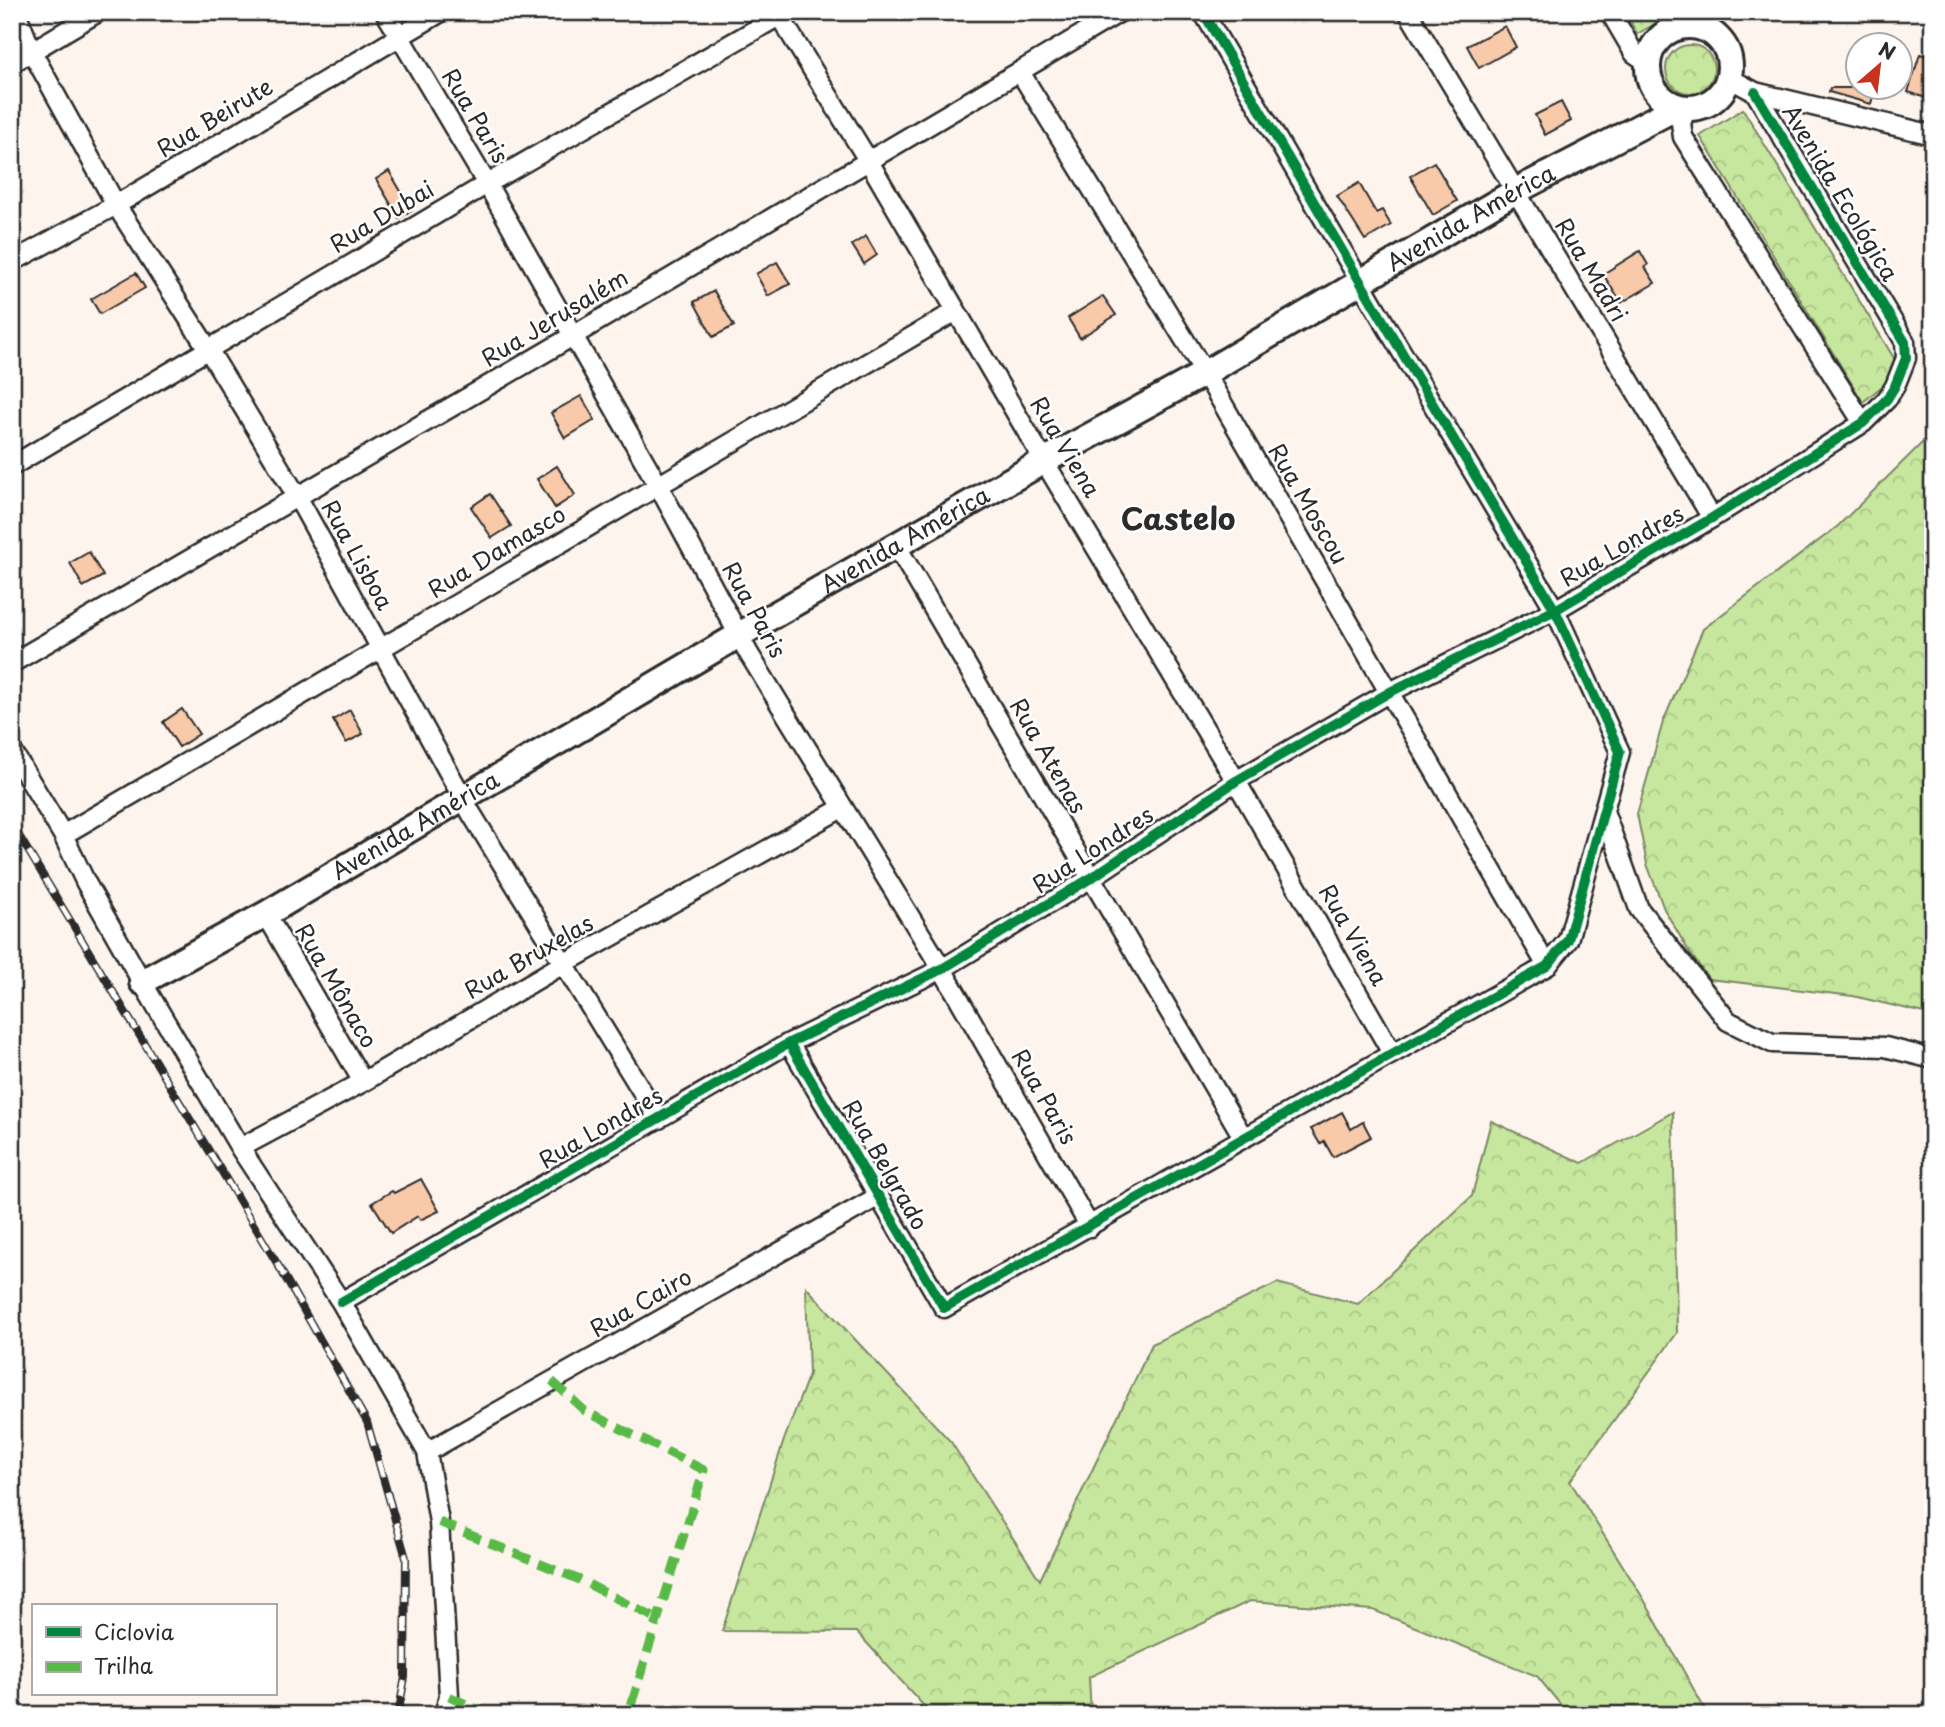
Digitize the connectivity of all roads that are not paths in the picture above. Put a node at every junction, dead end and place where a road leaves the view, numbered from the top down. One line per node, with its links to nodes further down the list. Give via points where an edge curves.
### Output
1 (16, 12): 12 (street, Rua Lisboa)
2 (98, 12): 12 (street)
3 (385, 12): 11 (street, Rua Paris)
4 (441, 12): 11 (street, Rua Beirute)
5 (1120, 12): 15 (street, Rua Jerusalém)
6 (1203, 12): 25 (street)
7 (1408, 12): 22 (street, Rua Madri)
8 (1610, 12): 13 (street, via 1634,52)
9 (778, 14): 20 (street, Rua Viena); 21 (street, Rua Dubai)
10 (1697, 19): 13 (street, via 1659,38); 16 (street, via 1728,51)
11 (400, 37): 21 (street, Rua Paris); 23 (street, Rua Beirute)
12 (32, 52): 14 (street); 23 (street, Rua Lisboa)
13 (1647, 62): 18 (street, via 1653,88 1662,99)
14 (12, 63)
15 (1020, 72): 20 (street, Rua Jerusalém); 29 (street, Rua Moscou)
16 (1729, 78): 17 (street); 18 (street, via 1714,101 1701,107)
17 (1755, 92): 19 (street); 30 (street, Avenida Ecológica, via 1905,342 1906,358 1895,386)
18 (1680, 107): 22 (street, Avenida América); 30 (street, via 1684,137)
19 (1933, 135)
20 (869, 160): 26 (street, Rua Viena); 27 (street, Rua Jerusalém)
21 (487, 184): 27 (street, Rua Paris); 28 (street, Rua Dubai)
22 (1516, 191): 25 (street, Avenida América); 35 (street, Rua Madri)
23 (116, 205): 24 (street, Rua Beirute); 28 (street, Rua Lisboa)
24 (12, 262)
25 (1360, 281): 29 (street, Avenida América); 37 (street)
26 (956, 311): 31 (street, Rua Viena); 33 (street, Rua Damasco)
27 (573, 336): 33 (street, Rua Paris); 34 (street, Rua Jerusalém)
28 (208, 349): 32 (street, Rua Dubai); 34 (street, Rua Lisboa)
29 (1205, 373): 31 (street, Avenida América); 41 (street, Rua Moscou)
30 (1863, 423): 35 (street, Rua Londres)
31 (1044, 461): 36 (street, Avenida América); 43 (street, Rua Viena)
32 (12, 466)
33 (658, 485): 38 (street, Rua Paris); 39 (street, Rua Damasco)
34 (298, 498): 39 (street, Rua Lisboa); 40 (street, Rua Jerusalém)
35 (1712, 518): 37 (street, Rua Londres)
36 (896, 545): 38 (street, Avenida América); 48 (street, Rua Atenas)
37 (1555, 610): 41 (street, Rua Londres); 46 (street, via 1620,752)
38 (739, 635): 44 (street, Avenida América); 45 (street, Rua Paris)
39 (381, 649): 44 (street, Rua Lisboa); 47 (street, Rua Damasco)
40 (12, 663)
41 (1390, 692): 43 (street, Rua Londres); 51 (street, Rua Moscou)
42 (12, 751): 47 (street)
43 (1236, 781): 48 (street, Rua Londres); 55 (street, Rua Viena)
44 (463, 797): 49 (street, Avenida América); 50 (street, Rua Lisboa)
45 (842, 808): 50 (street, Rua Bruxelas); 52 (street, Rua Paris)
46 (1604, 811): 51 (street, via 1568,940); 56 (street, via 1639,909 1728,1021 1772,1043 1885,1047)
47 (63, 835): 53 (street)
48 (1091, 878): 52 (street, Rua Londres); 59 (street, Rua Atenas)
49 (267, 914): 53 (street, Avenida América); 57 (street, Rua Mônaco)
50 (563, 964): 57 (street, Rua Bruxelas); 58 (street, Rua Lisboa)
51 (1546, 966): 55 (street)
52 (942, 969): 54 (street, Rua Londres); 62 (street, Rua Paris)
53 (142, 982): 60 (street)
54 (789, 1043): 58 (street, Rua Londres); 61 (street, Rua Belgrado)
55 (1392, 1053): 59 (street)
56 (1933, 1059)
57 (363, 1082): 60 (street, Rua Bruxelas)
58 (659, 1119): 63 (street, Rua Londres)
59 (1243, 1137): 62 (street)
60 (240, 1147): 63 (street)
61 (878, 1196): 62 (street, Rua Belgrado, via 944,1308); 64 (street, Rua Cairo)
62 (1090, 1227)
63 (341, 1302): 64 (street)
64 (427, 1452): 65 (street, via 439,1522 449,1696)
65 (444, 1715)

